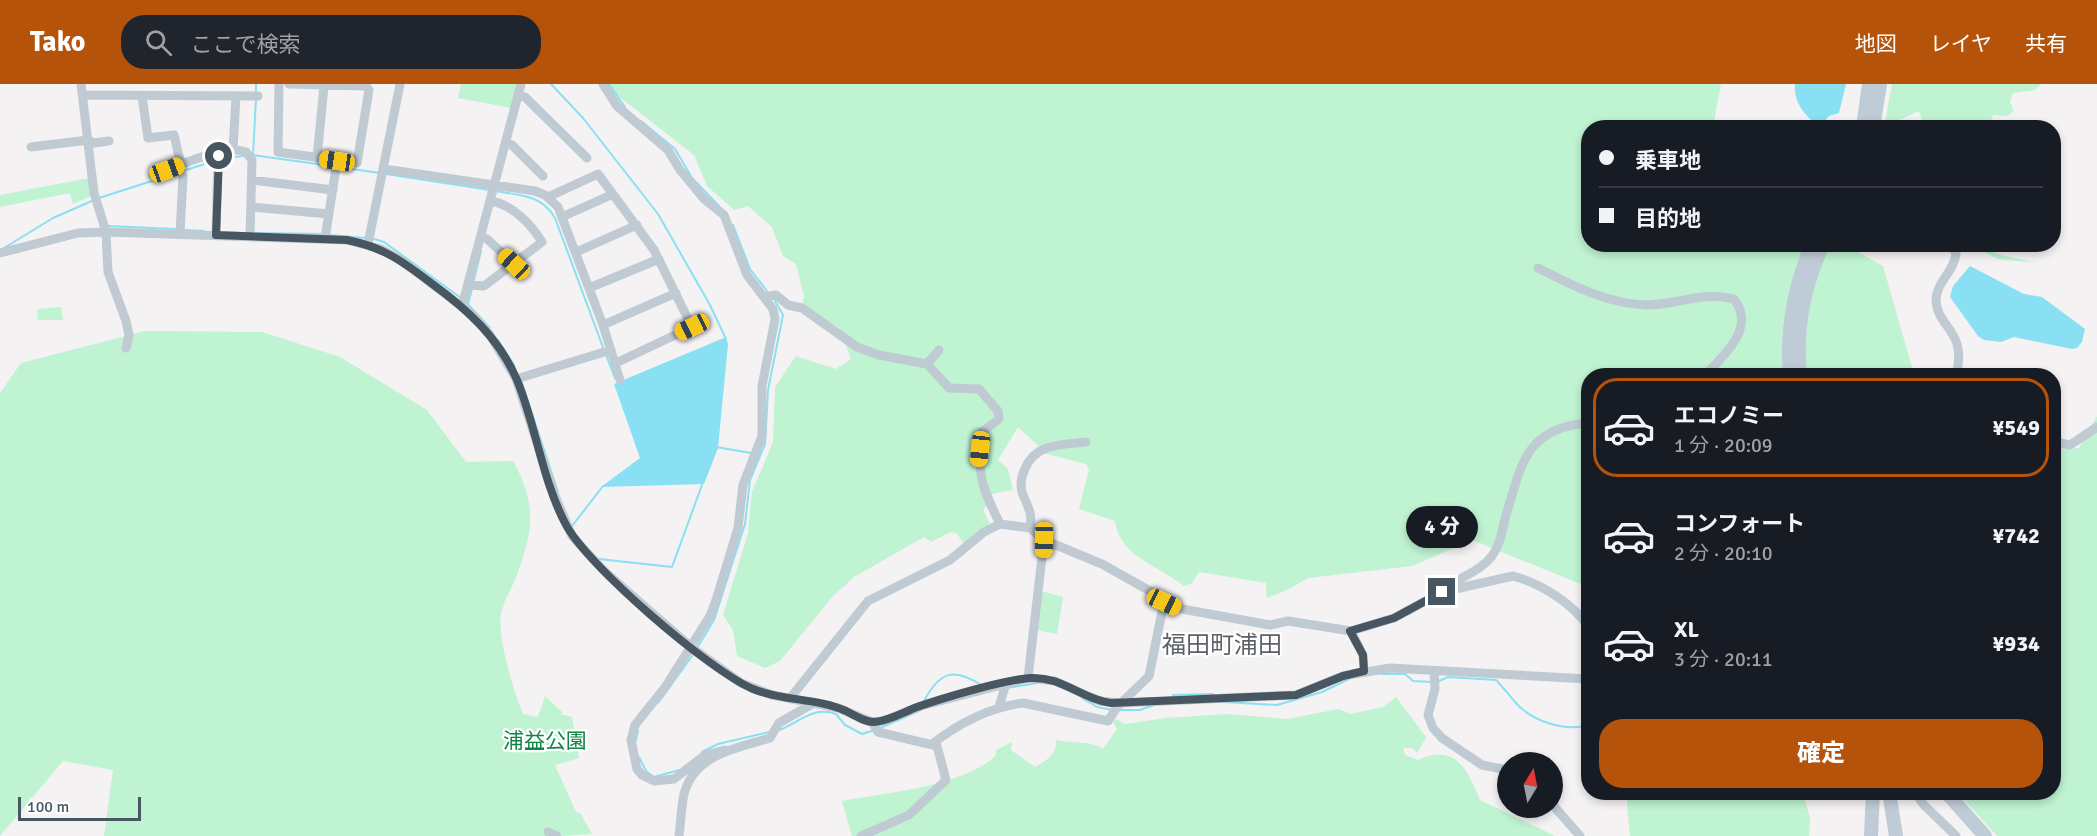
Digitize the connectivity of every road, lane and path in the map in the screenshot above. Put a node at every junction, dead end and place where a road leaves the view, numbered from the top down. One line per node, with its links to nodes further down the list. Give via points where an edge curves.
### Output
1 (81, 84): 11 (street)
2 (279, 84): 23 (street, via 278,152)
3 (289, 84): 9 (street)
4 (400, 84): 27 (street)
5 (521, 84): 14 (street)
6 (603, 84): 58 (street, via 621,111 668,150 704,199 724,215 747,275)
7 (1869, 84): 15 (street)
8 (1880, 84): 16 (street)
9 (324, 86): 23 (street); 26 (street, via 366,86 369,90 357,163)
10 (234, 92): 12 (street); 13 (street); 21 (street)
11 (83, 95): 12 (street); 17 (street)
12 (142, 96): 25 (street, via 148,138 174,135)
13 (256, 96)
14 (520, 96): 19 (street); 24 (street)
15 (1864, 120)
16 (1874, 120)
17 (88, 140): 18 (street); 20 (street); 40 (street, via 96,199)
18 (109, 141)
19 (508, 144): 30 (street); 33 (street)
20 (31, 147)
21 (233, 150): 22 (street); 31 (street, via 248,155)
22 (218, 157): 25 (street); 42 (street)
23 (317, 158): 26 (street)
24 (587, 158)
25 (181, 165): 28 (street)
26 (336, 165): 32 (street)
27 (383, 172): 33 (street); 46 (street)
28 (153, 175)
29 (183, 176): 41 (street)
30 (543, 176)
31 (252, 180): 32 (street); 36 (street)
32 (333, 190): 37 (street)
33 (494, 193): 35 (street, via 535,191); 45 (street); 53 (street, via 542,242)
34 (613, 194): 35 (street, via 598,174); 38 (street); 39 (street)
35 (548, 197): 38 (street)
36 (251, 207): 37 (street); 43 (street)
37 (329, 214): 44 (street)
38 (562, 217): 47 (street)
39 (638, 225): 47 (street); 52 (street)
40 (106, 232): 41 (street); 51 (street, via 78,233); 61 (street, via 108,272 128,328)
41 (180, 234): 42 (street)
42 (216, 235): 43 (street)
43 (250, 236): 44 (street)
44 (325, 236): 46 (street)
45 (483, 237): 53 (street); 55 (street)
46 (369, 240): 59 (street)
47 (576, 252): 56 (street)
48 (1809, 252): 67 (street, via 1790,318)
49 (1819, 252): 68 (street, via 1800,318)
50 (1955, 252): 69 (street, via 1956,263 1936,298 1938,311 1959,346)
51 (2, 253)
52 (659, 259): 56 (street); 57 (street)
53 (514, 264): 55 (street, via 484,286)
54 (1538, 268): 66 (street, via 1605,298 1631,303 1649,305 1693,296 1734,299 1743,317 1741,329)
55 (471, 285): 59 (street)
56 (589, 288): 60 (street)
57 (676, 293): 60 (street); 64 (street, via 692,327)
58 (764, 297): 65 (street, via 776,295 867,352); 83 (street, via 774,309 775,319 762,387 762,436 743,485 738,528 716,600)
59 (464, 302): 70 (street)
60 (603, 325): 63 (street)
61 (126, 348)
62 (939, 350): 65 (street)
63 (607, 351): 64 (street); 70 (street)
64 (616, 363): 71 (street)
65 (927, 364): 76 (street, via 948,388 980,389 998,411 999,419 982,432 978,467)
66 (1711, 368)
67 (1790, 368)
68 (1800, 368)
69 (1958, 368)
70 (516, 379): 83 (street, via 572,536 604,571)
71 (621, 380)
72 (1581, 424): 79 (street, via 1566,425 1532,445 1522,463 1501,540 1492,555 1476,572 1455,580)
73 (2097, 428): 75 (street, via 2070,445)
74 (1086, 442): 77 (street, via 1044,449 1029,458 1021,489 1031,513)
75 (2061, 443)
76 (1000, 524): 77 (street); 89 (street, via 950,560 868,601)
77 (1030, 528): 78 (street)
78 (1044, 540): 80 (street, via 1102,564); 85 (street)
79 (1442, 592): 81 (street, via 1513,576 1525,579); 82 (street, via 1394,618)
80 (1164, 602): 82 (street, via 1182,609 1270,625 1288,621); 92 (street, via 1149,676)
81 (1581, 615)
82 (1350, 631): 84 (street, via 1363,655)
83 (691, 647): 89 (street, via 748,687); 95 (street, via 635,725 631,747 638,769 654,781 674,779 705,755)
84 (1364, 671): 86 (street, via 1390,668); 92 (street, via 1296,695)
85 (1028, 678): 88 (street); 92 (street, via 1054,681)
86 (1434, 678): 87 (street); 96 (street, via 1428,715 1442,738 1482,765)
87 (1581, 679)
88 (1005, 687): 91 (street); 93 (street, via 986,688 923,706)
89 (791, 698): 90 (street)
90 (812, 704): 93 (street, via 838,708); 95 (street, via 774,732)
91 (999, 707): 92 (street, via 1023,704 1104,722); 94 (street, via 950,730)
92 (1118, 707)
93 (875, 727): 94 (street)
94 (932, 744): 103 (street, via 937,746 946,780 909,815)
95 (725, 750): 102 (street, via 705,763 688,783)
96 (1497, 768)
97 (1873, 800): 105 (street)
98 (1890, 800): 106 (street)
99 (1922, 800): 107 (street)
100 (1953, 800): 108 (street)
101 (1563, 817): 104 (street)
102 (679, 836)
103 (861, 836)
104 (1580, 836)
105 (1871, 836)
106 (1896, 836)
107 (1956, 836)
108 (1985, 836)

